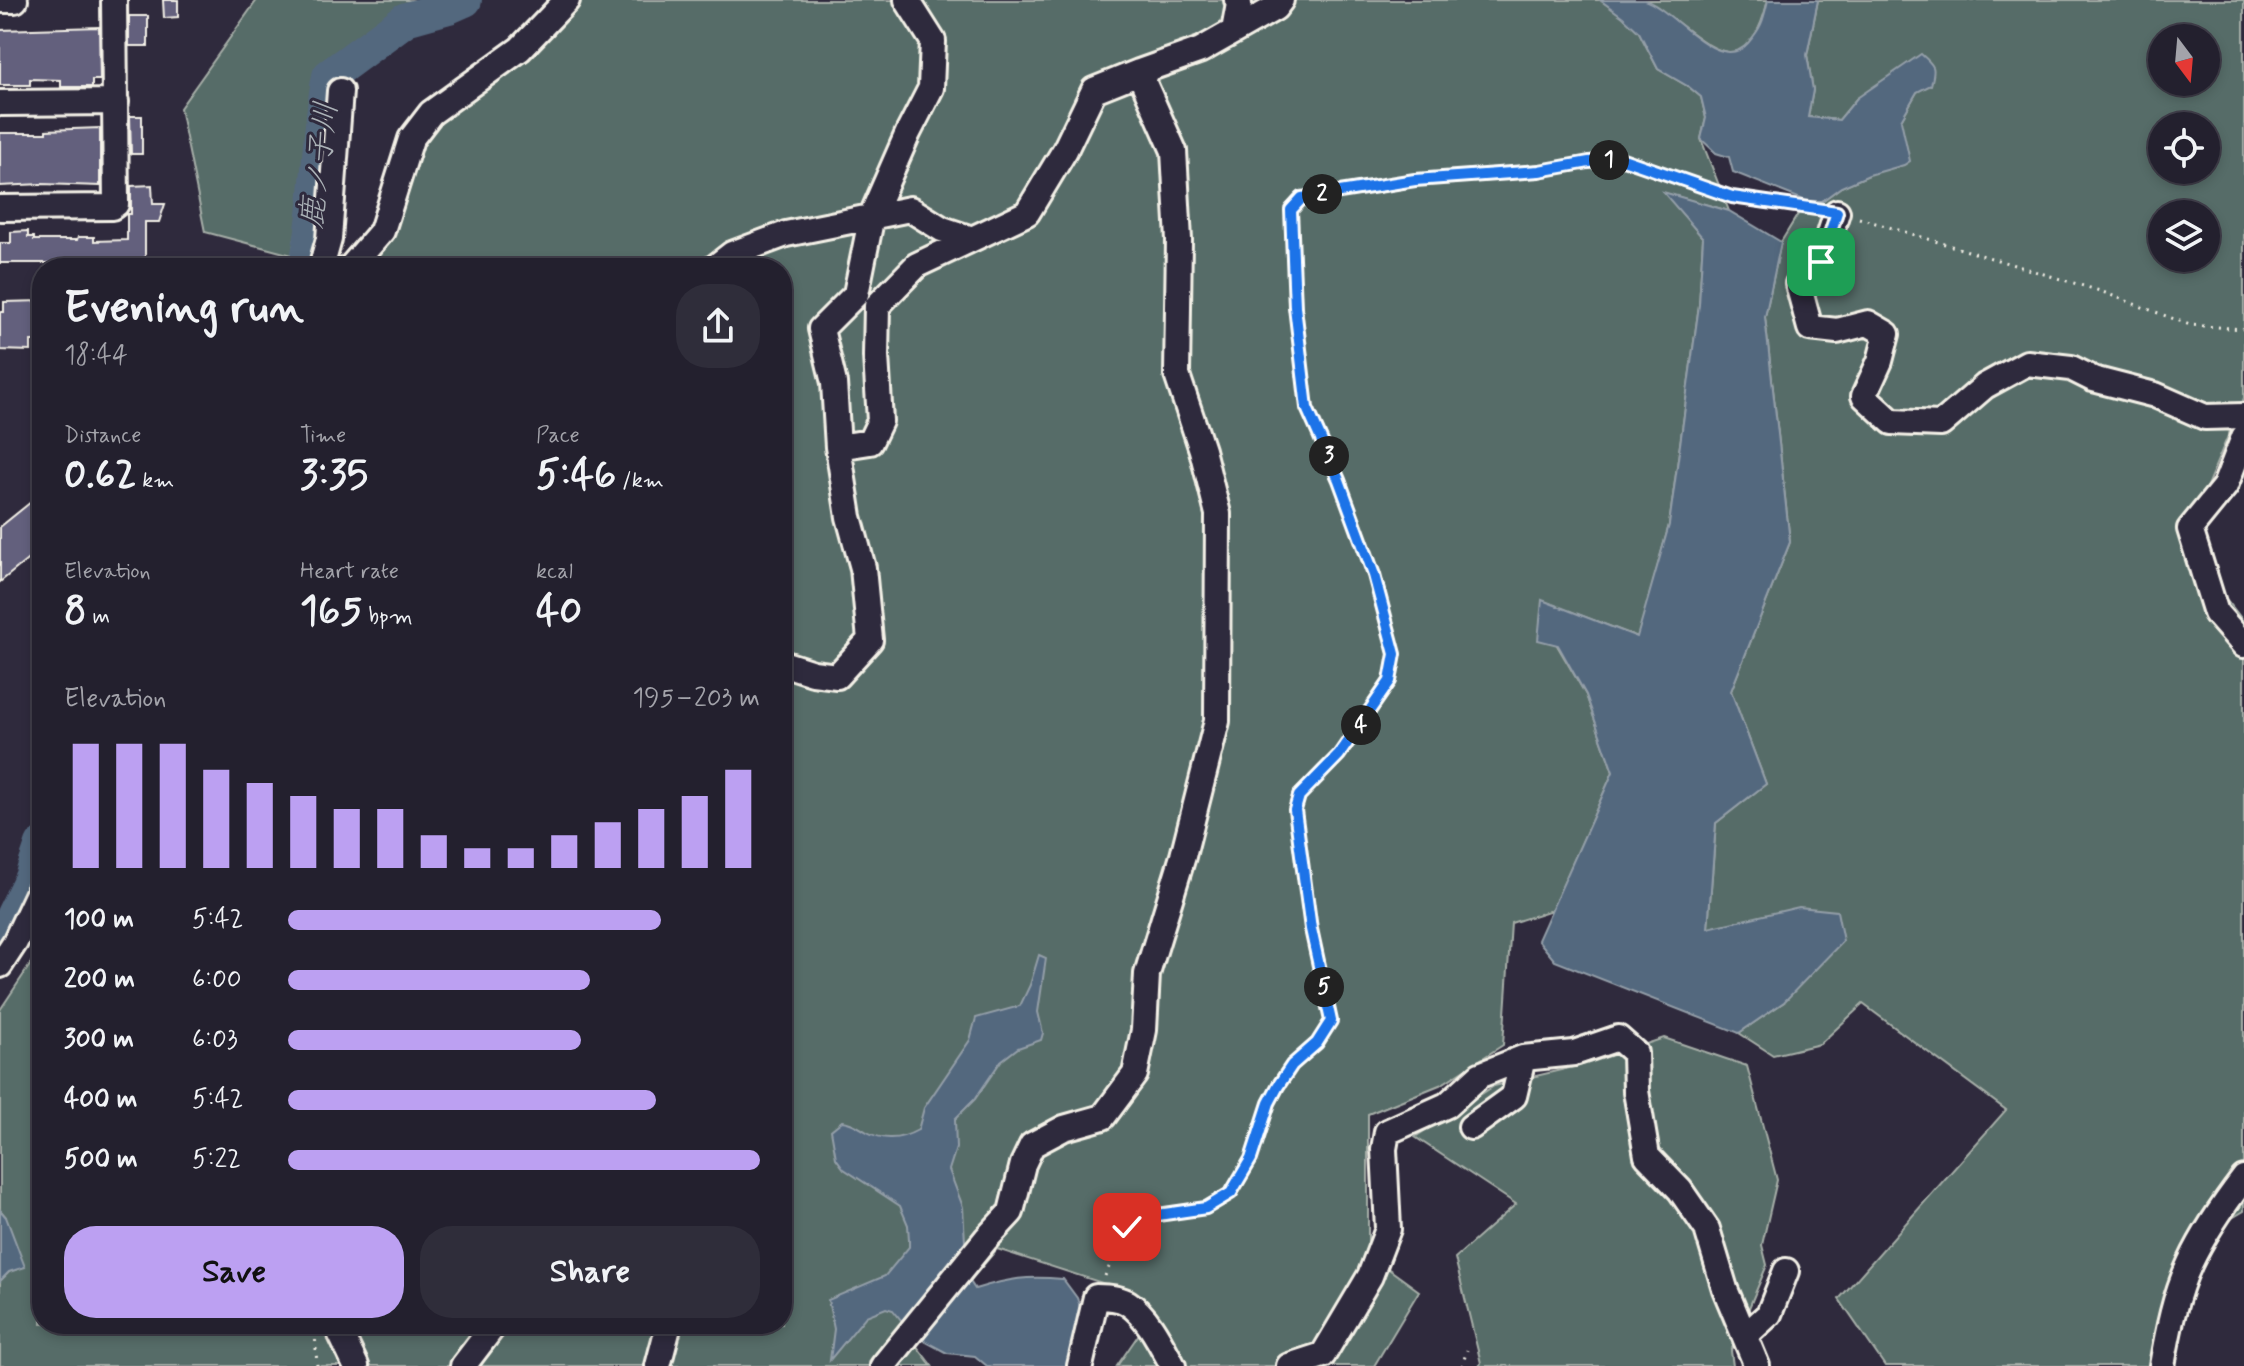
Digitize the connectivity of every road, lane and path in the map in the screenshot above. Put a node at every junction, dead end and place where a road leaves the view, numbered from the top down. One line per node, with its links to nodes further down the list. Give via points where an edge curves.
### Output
1 (0, 0): 2 (street)
2 (15, 0)
3 (114, 0): 11 (street)
4 (567, 0): 18 (street, via 520,49 431,113 411,139 382,231)
5 (907, 0): 15 (street, via 933,41 931,88)
6 (1237, 0): 8 (street)
7 (1281, 0): 8 (street)
8 (1234, 31): 9 (street, via 1201,50)
9 (1139, 72): 16 (street, via 1094,90 1027,213); 43 (street, via 1174,151 1177,375 1218,514 1217,721 1147,974 1135,1074 1103,1117 1064,1128 1032,1145 1011,1212)
10 (340, 91): 17 (street)
11 (116, 102): 12 (street); 13 (street, via 116,204)
12 (0, 103)
13 (0, 208)
14 (1837, 212): 20 (path, via 2100,291 2190,325); 21 (street, via 1821,262 1798,284 1810,328 1837,331 1868,323 1887,334 1864,396 1892,422 1941,424 1985,386 2027,363 2071,368 2205,417); 32 (path, via 1732,197 1623,159 1415,180 1302,198 1291,210 1307,408 1374,575 1395,654 1390,681 1339,755 1299,796 1295,810 1311,929 1331,1021 1278,1086 1251,1159 1231,1193 1206,1208 1137,1218 1127,1227)
15 (872, 215): 16 (street, via 910,209 942,229); 19 (street, via 786,234); 23 (street, via 856,294 821,329 834,383)
16 (972, 239): 23 (street, via 917,265 877,306 880,421 870,442)
17 (324, 258)
18 (359, 258)
19 (727, 258)
20 (2244, 329)
21 (2244, 416)
22 (2244, 437): 24 (street, via 2225,486 2190,529 2216,613)
23 (838, 447): 25 (street, via 863,568 870,640 837,676)
24 (2244, 645)
25 (792, 666)
26 (32, 906): 27 (street)
27 (0, 965)
28 (1523, 1058): 29 (street, via 1514,1096); 37 (street, via 1574,1053 1618,1038 1635,1053 1647,1156 1707,1229); 46 (street, via 1480,1075 1447,1105 1387,1132 1388,1229 1370,1276 1323,1355)
29 (1471, 1127)
30 (2244, 1178): 49 (street, via 2189,1264)
31 (1786, 1271): 37 (street, via 1769,1314)
32 (1096, 1297): 44 (street); 45 (street, via 1127,1302 1149,1325)
33 (315, 1334): 39 (path)
34 (341, 1334): 40 (street)
35 (487, 1334): 41 (street)
36 (666, 1334): 42 (street)
37 (1745, 1336): 48 (street)
38 (1467, 1350): 47 (path)
39 (317, 1366)
40 (356, 1366)
41 (463, 1366)
42 (658, 1366)
43 (883, 1366)
44 (1080, 1366)
45 (1173, 1366)
46 (1289, 1366)
47 (1462, 1366)
48 (1757, 1366)
49 (2162, 1366)

